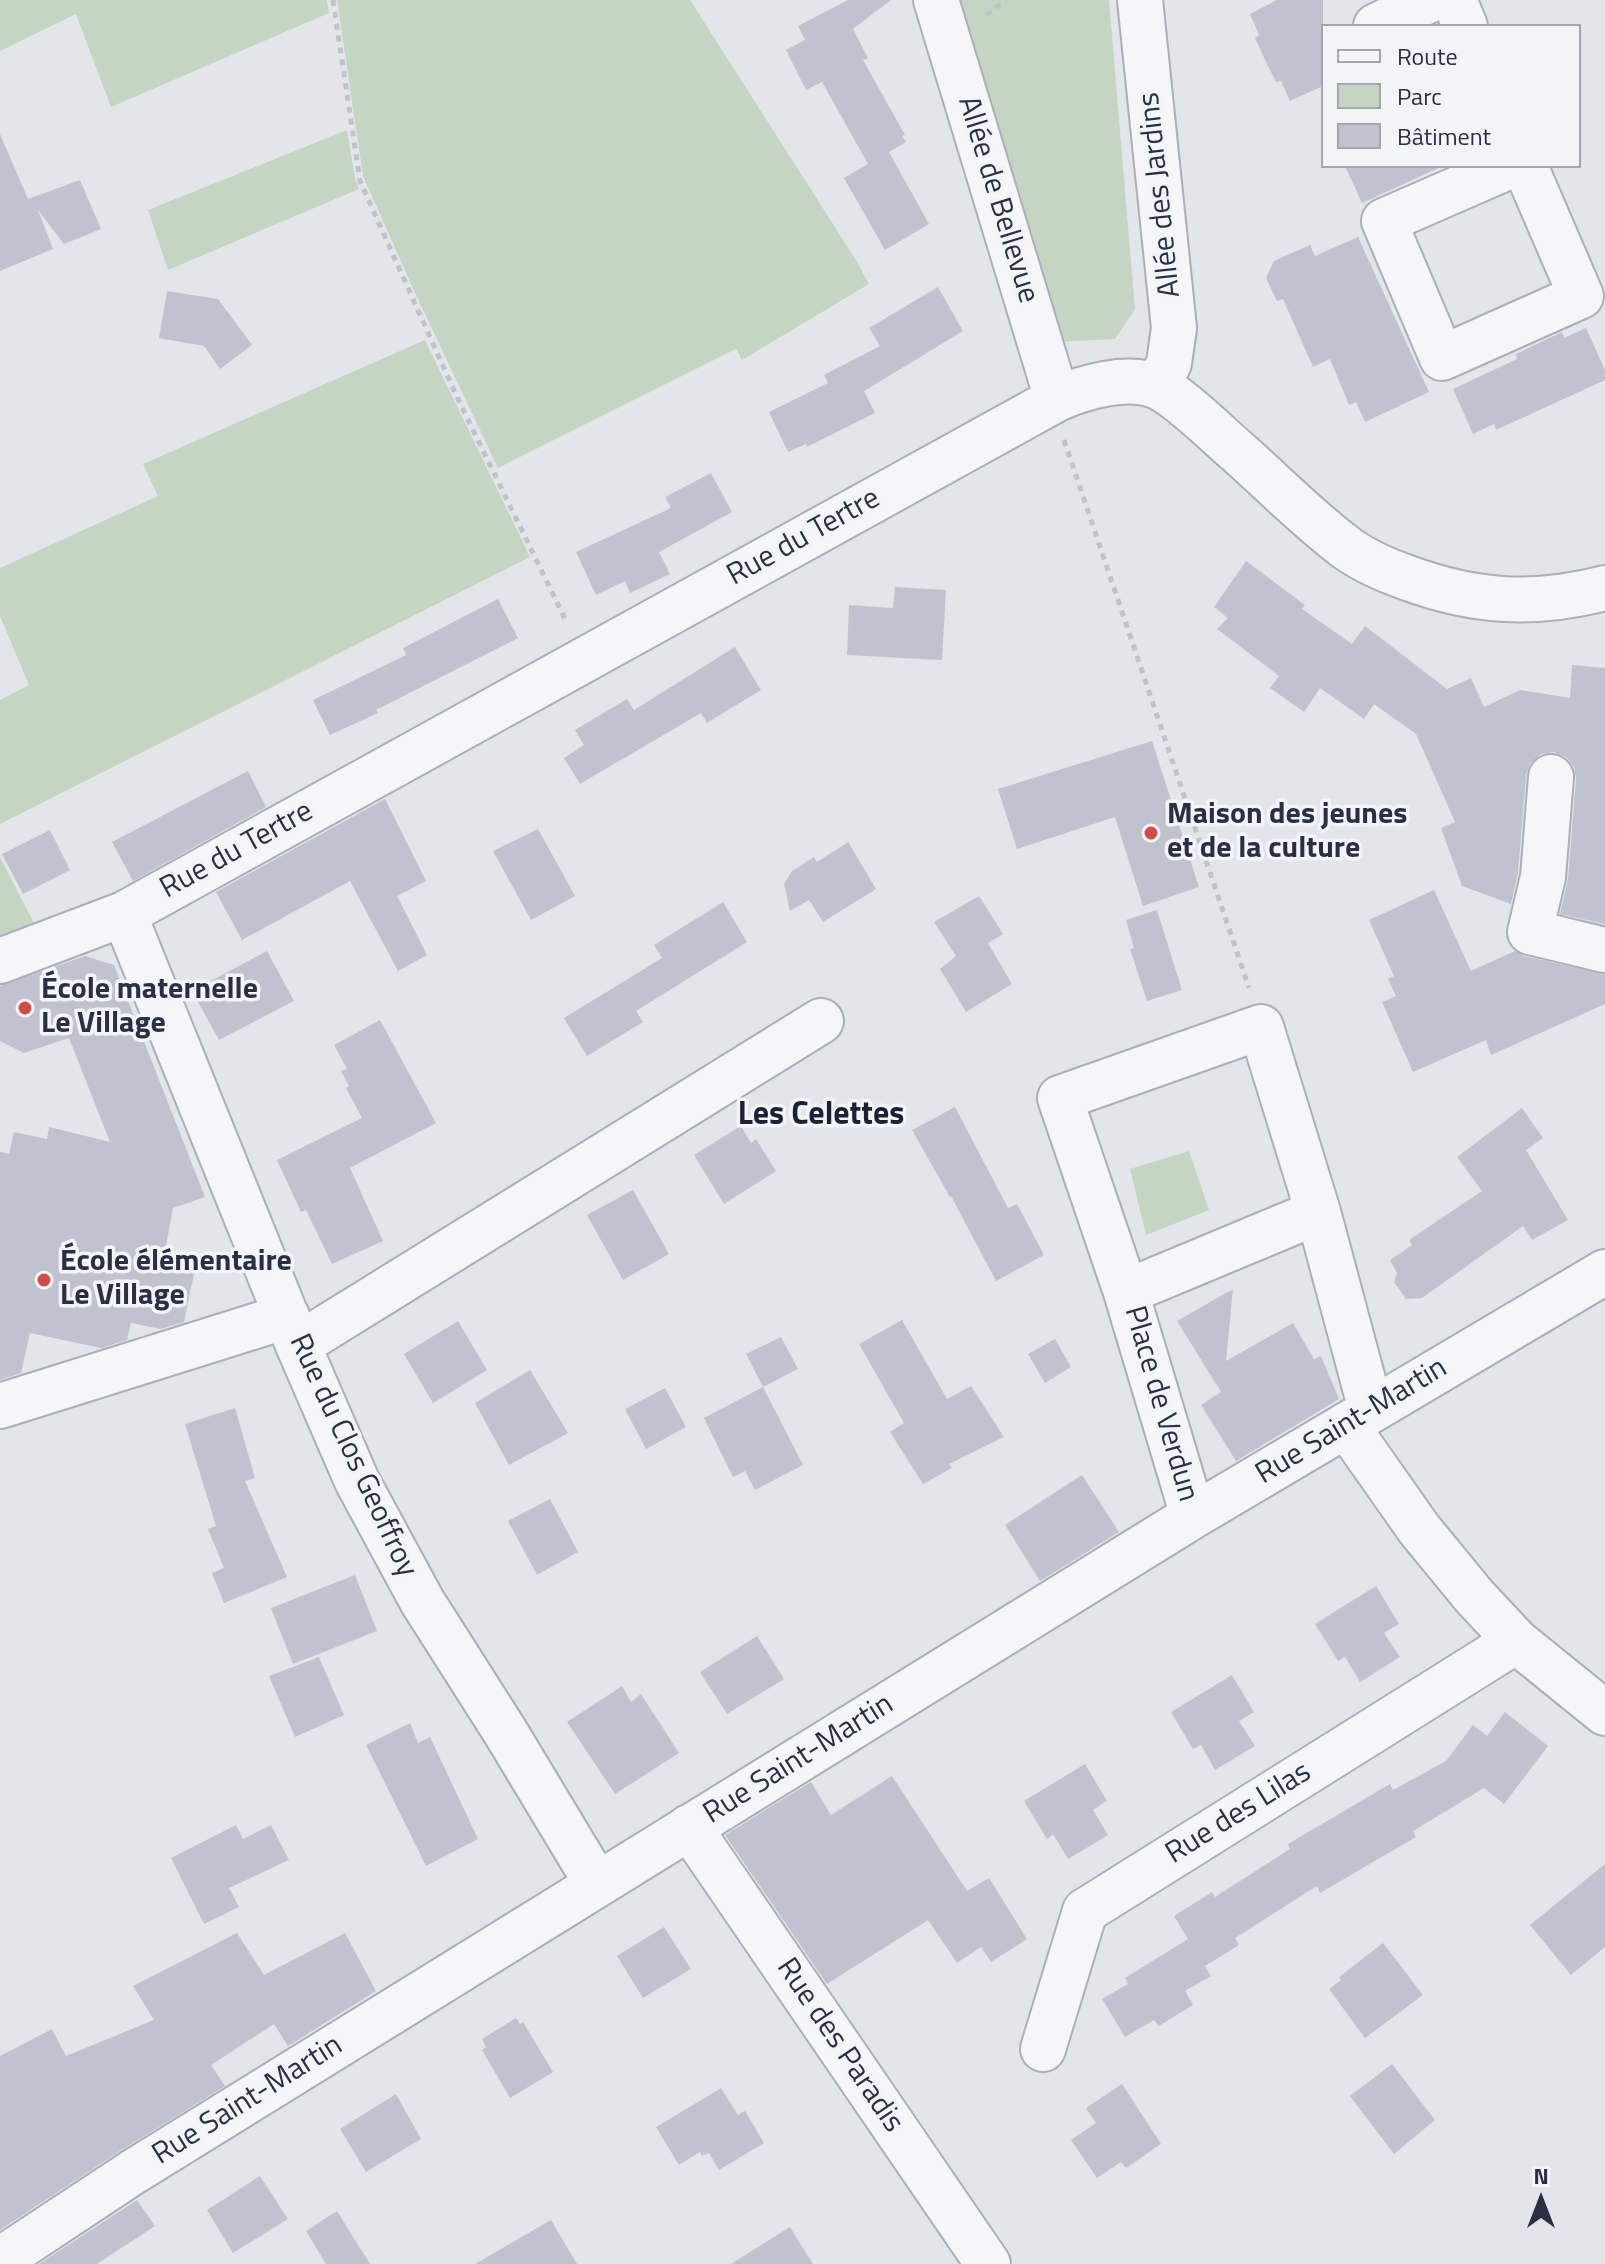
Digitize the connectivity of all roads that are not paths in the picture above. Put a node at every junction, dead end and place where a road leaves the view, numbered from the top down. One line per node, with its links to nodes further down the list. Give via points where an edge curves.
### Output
1 (936, 0): 12 (street, Allée de Bellevue)
2 (1140, 0): 11 (street, Allée des Jardins, via 1174,319 1169,363)
3 (1357, 0): 6 (street)
4 (1430, 0): 7 (street)
5 (1454, 0): 8 (street)
6 (1368, 24)
7 (1380, 24)
8 (1464, 24)
9 (1505, 168): 10 (street, via 1384,221 1442,358 1581,296)
10 (1526, 168)
11 (1158, 387): 12 (street, Rue du Tertre, via 1119,383 1085,389); 13 (street, via 1349,550 1392,572 1478,598 1546,599)
12 (1043, 407): 15 (street, Rue du Tertre)
13 (1605, 588)
14 (1551, 777): 16 (street, via 1543,877 1530,932)
15 (124, 914): 17 (street, Rue du Tertre); 22 (street, Rue du Clos Geoffroy)
16 (1605, 950)
17 (0, 961)
18 (821, 1021): 22 (street)
19 (1318, 1212): 21 (street, Place de Verdun); 21 (street, Place de Verdun, via 1261,1027 1060,1098); 24 (street)
20 (1605, 1272): 24 (street, Rue Saint-Martin)
21 (1126, 1292): 25 (street, Place de Verdun)
22 (292, 1330): 23 (street); 29 (street, Rue du Clos Geoffroy, via 357,1481 400,1562)
23 (0, 1406)
24 (1359, 1418): 25 (street, Rue Saint-Martin); 26 (street, via 1419,1529)
25 (1193, 1516): 28 (street, Rue Saint-Martin)
26 (1516, 1641): 27 (street); 30 (street, Rue des Lilas, via 1085,1911)
27 (1605, 1713)
28 (689, 1827): 29 (street, Rue Saint-Martin); 32 (street, Rue des Paradis)
29 (597, 1884): 31 (street, Rue Saint-Martin)
30 (1043, 2049)
31 (0, 2260)
32 (988, 2264)

